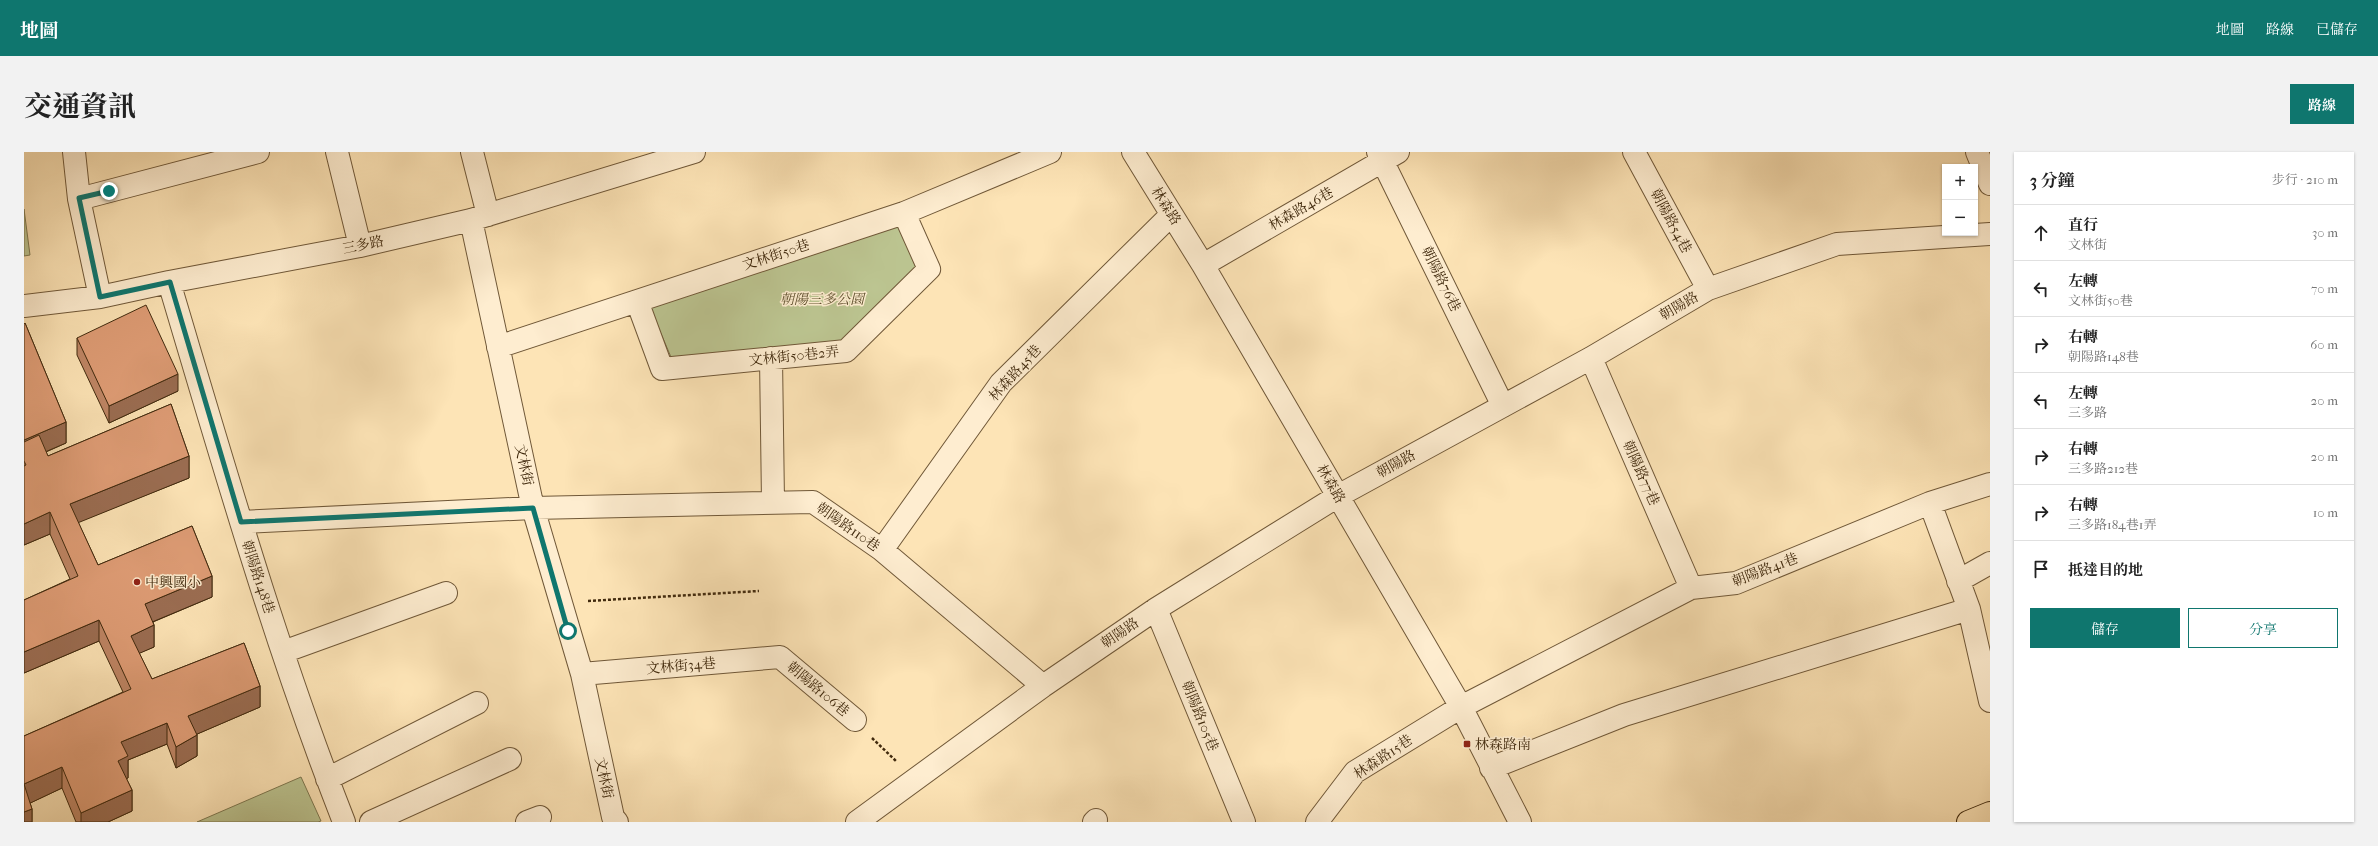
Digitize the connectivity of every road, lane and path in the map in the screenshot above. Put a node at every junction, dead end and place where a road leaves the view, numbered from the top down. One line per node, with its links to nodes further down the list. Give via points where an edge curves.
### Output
1 (74, 152): 12 (street)
2 (258, 152): 12 (street)
3 (337, 152): 17 (street)
4 (472, 152): 15 (street, 文林街)
5 (694, 152): 15 (street, 三多路)
6 (1050, 152): 13 (street, 文林街50巷)
7 (1133, 152): 14 (street, 林森路)
8 (1634, 152): 20 (street, 朝陽路54巷)
9 (1387, 155): 18 (street, 林森路46巷); 27 (street, 朝陽路76巷)
10 (1982, 157): 11 (street)
11 (1990, 184)
12 (79, 198): 21 (street)
13 (904, 213): 22 (street, 文林街50巷); 25 (street, 文林街50巷2弄, via 928,269 846,351)
14 (1171, 215): 18 (street, 林森路); 34 (street, 林森路45巷, via 1001,383)
15 (479, 218): 17 (street, 三多路); 24 (street, 文林街)
16 (1990, 234): 20 (street, 朝陽路, via 1837,244)
17 (360, 246): 19 (street, 三多路)
18 (1203, 265): 29 (street, 林森路)
19 (170, 282): 21 (street, 三多路); 33 (street, 朝陽路148巷)
20 (1708, 289): 26 (street, 朝陽路)
21 (100, 297): 23 (street, 三多路)
22 (637, 301): 24 (street, 文林街50巷); 25 (street, 文林街50巷2弄, via 662,369)
23 (24, 306)
24 (498, 347): 32 (street, 文林街)
25 (772, 358): 30 (street)
26 (1590, 358): 27 (street, 朝陽路); 37 (street, 朝陽路77巷)
27 (1502, 406): 29 (street, 朝陽路)
28 (1990, 484): 31 (street, 朝陽路41巷)
29 (1338, 496): 41 (street, 朝陽路); 49 (street, 林森路)
30 (773, 502): 32 (street, 朝陽路110巷); 34 (street, 朝陽路110巷, via 813,502)
31 (1930, 503): 36 (street); 37 (street, 朝陽路41巷, via 1736,583)
32 (533, 508): 33 (street); 40 (street, 文林街)
33 (241, 522): 43 (street, 朝陽路148巷)
34 (882, 550): 46 (street, 朝陽路110巷)
35 (1990, 563): 36 (street)
36 (1958, 581): 42 (street)
37 (1691, 588): 49 (street, 朝陽路41巷)
38 (759, 591): 40 (path)
39 (446, 593): 43 (street)
40 (560, 603): 45 (street, 文林街)
41 (1156, 609): 46 (street, 朝陽路); 60 (street, 朝陽路105巷)
42 (1969, 609): 47 (street); 52 (street, via 1624,716)
43 (283, 652): 53 (street, 朝陽路148巷)
44 (780, 657): 45 (street, 文林街34巷); 50 (street, 朝陽路106巷)
45 (582, 674): 58 (street, 文林街, via 613,817)
46 (1043, 686): 54 (street, 朝陽路)
47 (1990, 701)
48 (477, 703): 53 (street)
49 (1461, 707): 52 (street, 林森路); 61 (street, 林森路15巷, via 1355,772)
50 (855, 720): 54 (path)
51 (510, 759): 57 (street)
52 (1491, 768): 62 (street, 林森路)
53 (327, 779): 56 (street, 朝陽路148巷)
54 (916, 780): 59 (street, 朝陽路)
55 (1990, 813): 63 (main road)
56 (344, 822)
57 (371, 822)
58 (617, 822)
59 (858, 822)
60 (1244, 822)
61 (1317, 822)
62 (1520, 822)
63 (1968, 822)

